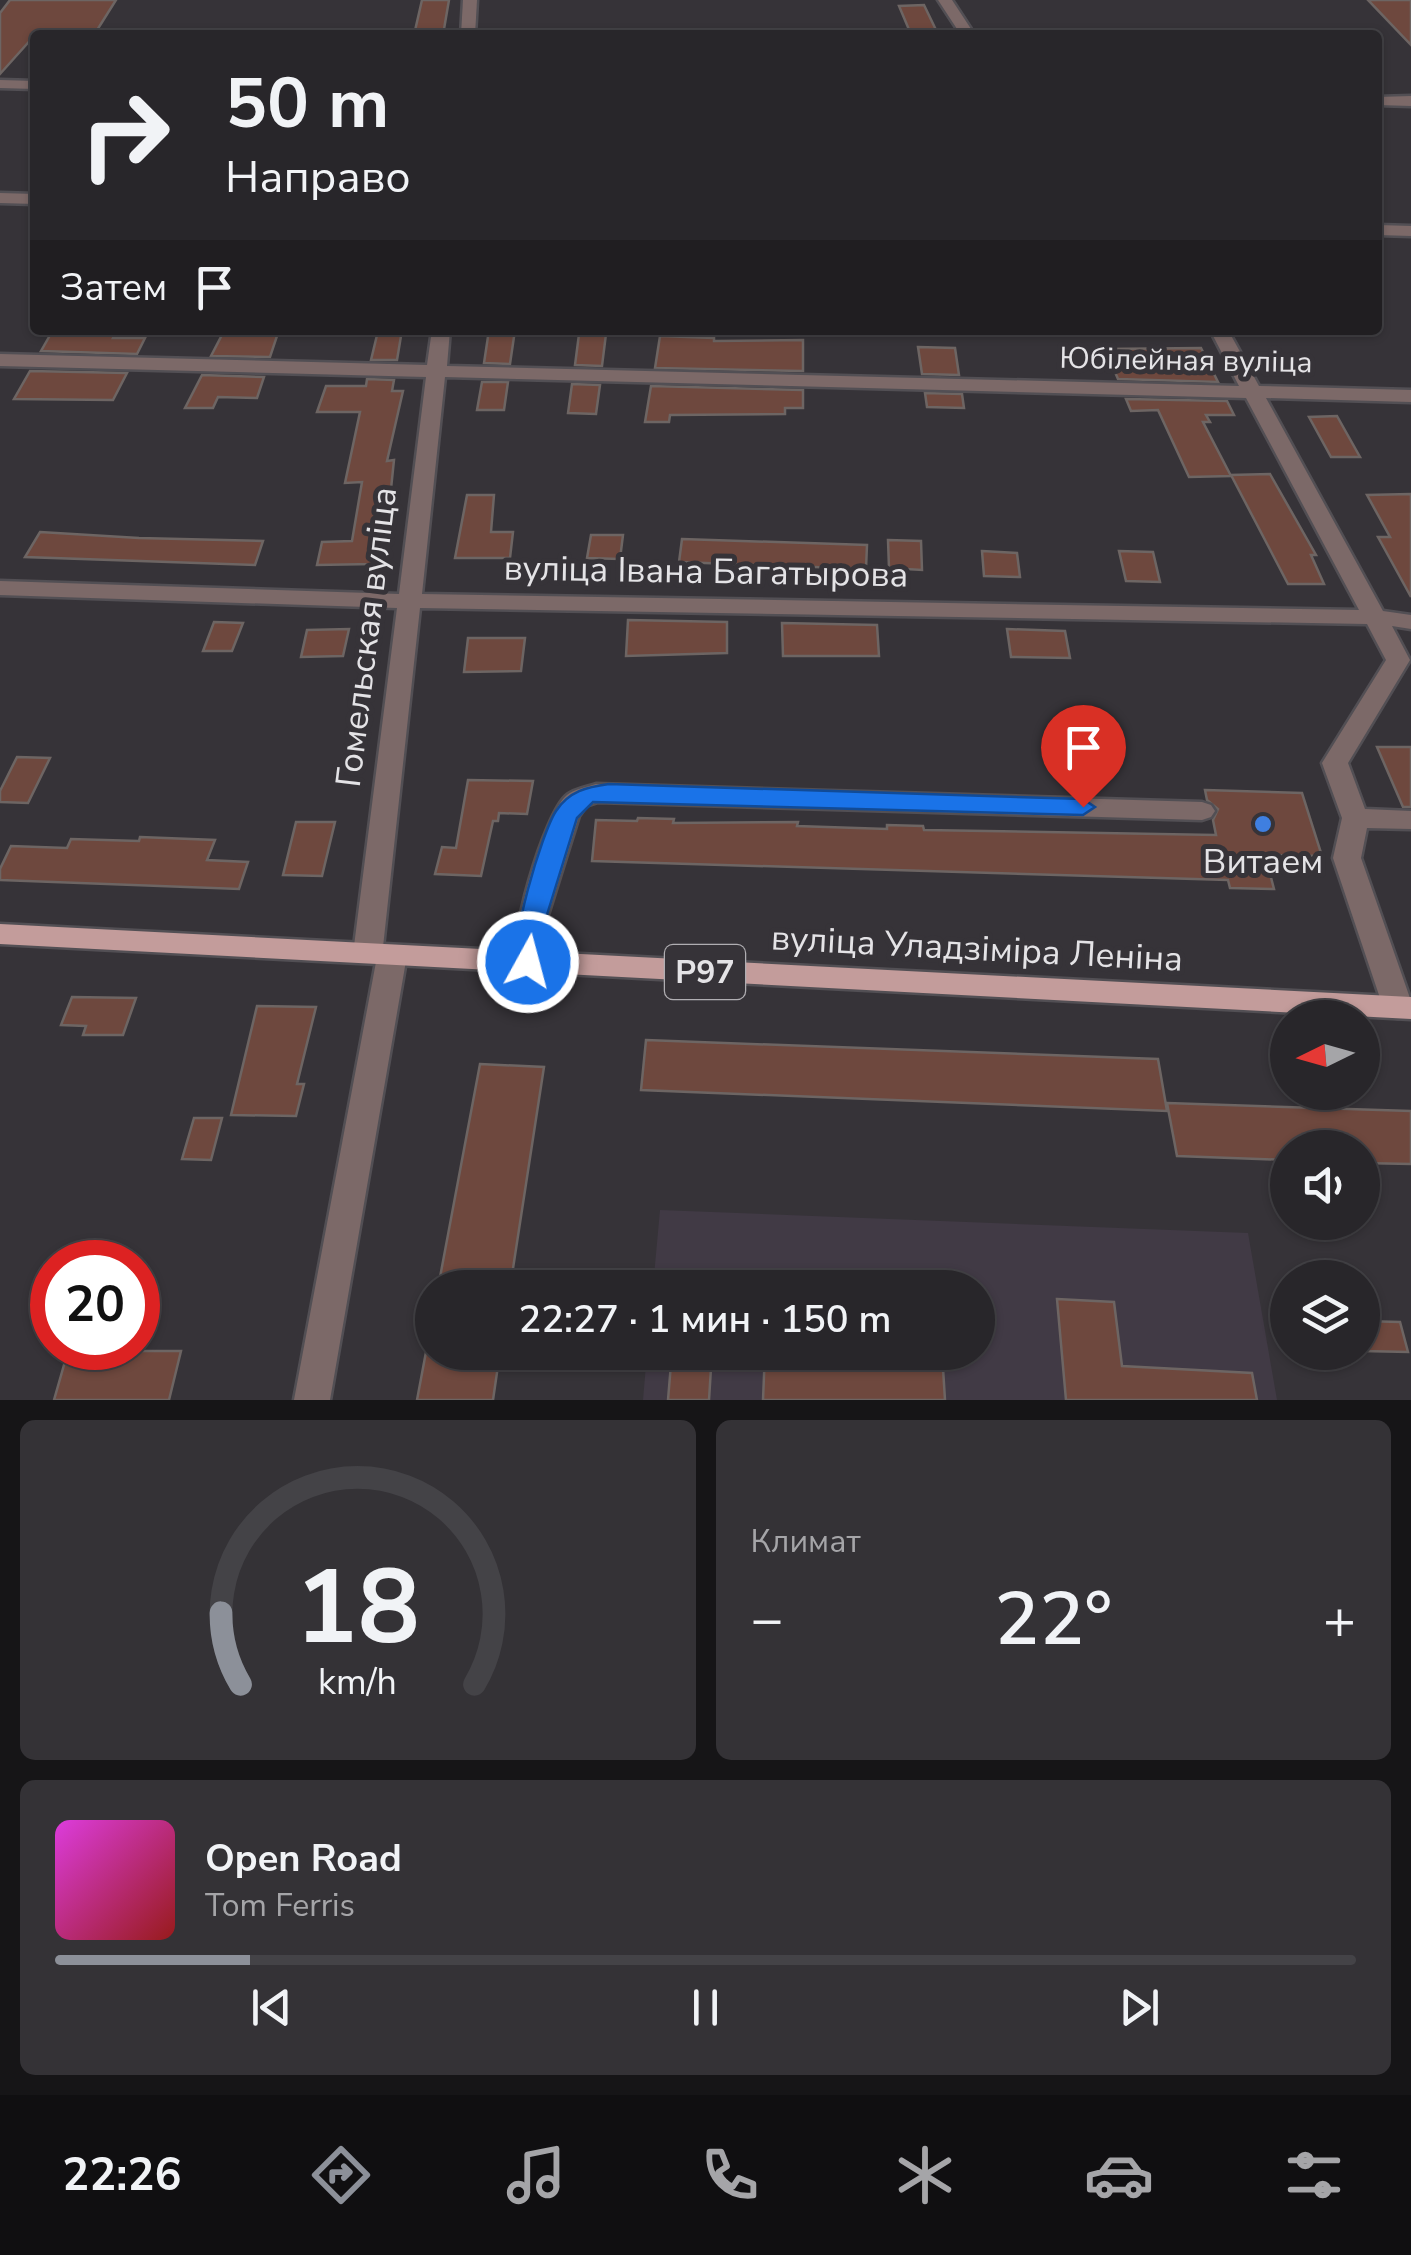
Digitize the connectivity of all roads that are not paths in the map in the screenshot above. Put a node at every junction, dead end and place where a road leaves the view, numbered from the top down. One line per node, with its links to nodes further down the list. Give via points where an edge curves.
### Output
1 (470, 0): 3 (street)
2 (946, 0): 4 (street)
3 (468, 30)
4 (965, 30)
5 (0, 84): 6 (street)
6 (30, 85)
7 (1382, 101): 8 (street)
8 (1411, 101)
9 (0, 198): 10 (street)
10 (30, 199)
11 (1382, 230): 12 (street)
12 (1411, 231)
13 (440, 335): 16 (street, Гомельская вуліца)
14 (1222, 335): 17 (street)
15 (0, 360): 16 (street, Юбілейная вуліца)
16 (437, 370): 17 (street, Юбілейная вуліца); 20 (street, Гомельская вуліца)
17 (1250, 392): 18 (street, Юбілейная вуліца); 21 (street)
18 (1411, 396)
19 (0, 588): 20 (street, вуліца Івана Багатырова)
20 (412, 601): 21 (street, вуліца Івана Багатырова); 27 (street, Гомельская вуліца)
21 (1378, 617): 22 (street, вуліца Івана Багатырова); 24 (street, via 1398,660 1335,762)
22 (1411, 622)
23 (1202, 811): 28 (street, via 596,793 576,800 566,814 533,918)
24 (1356, 818): 25 (street); 29 (street, via 1347,858)
25 (1411, 820)
26 (0, 934): 27 (main road, вуліца Уладзіміра Леніна / Р97)
27 (380, 954): 28 (main road, вуліца Уладзіміра Леніна / Р97); 30 (street, Гомельская вуліца)
28 (528, 962): 29 (main road, вуліца Уладзіміра Леніна / Р97)
29 (1404, 1007)
30 (312, 1400)

